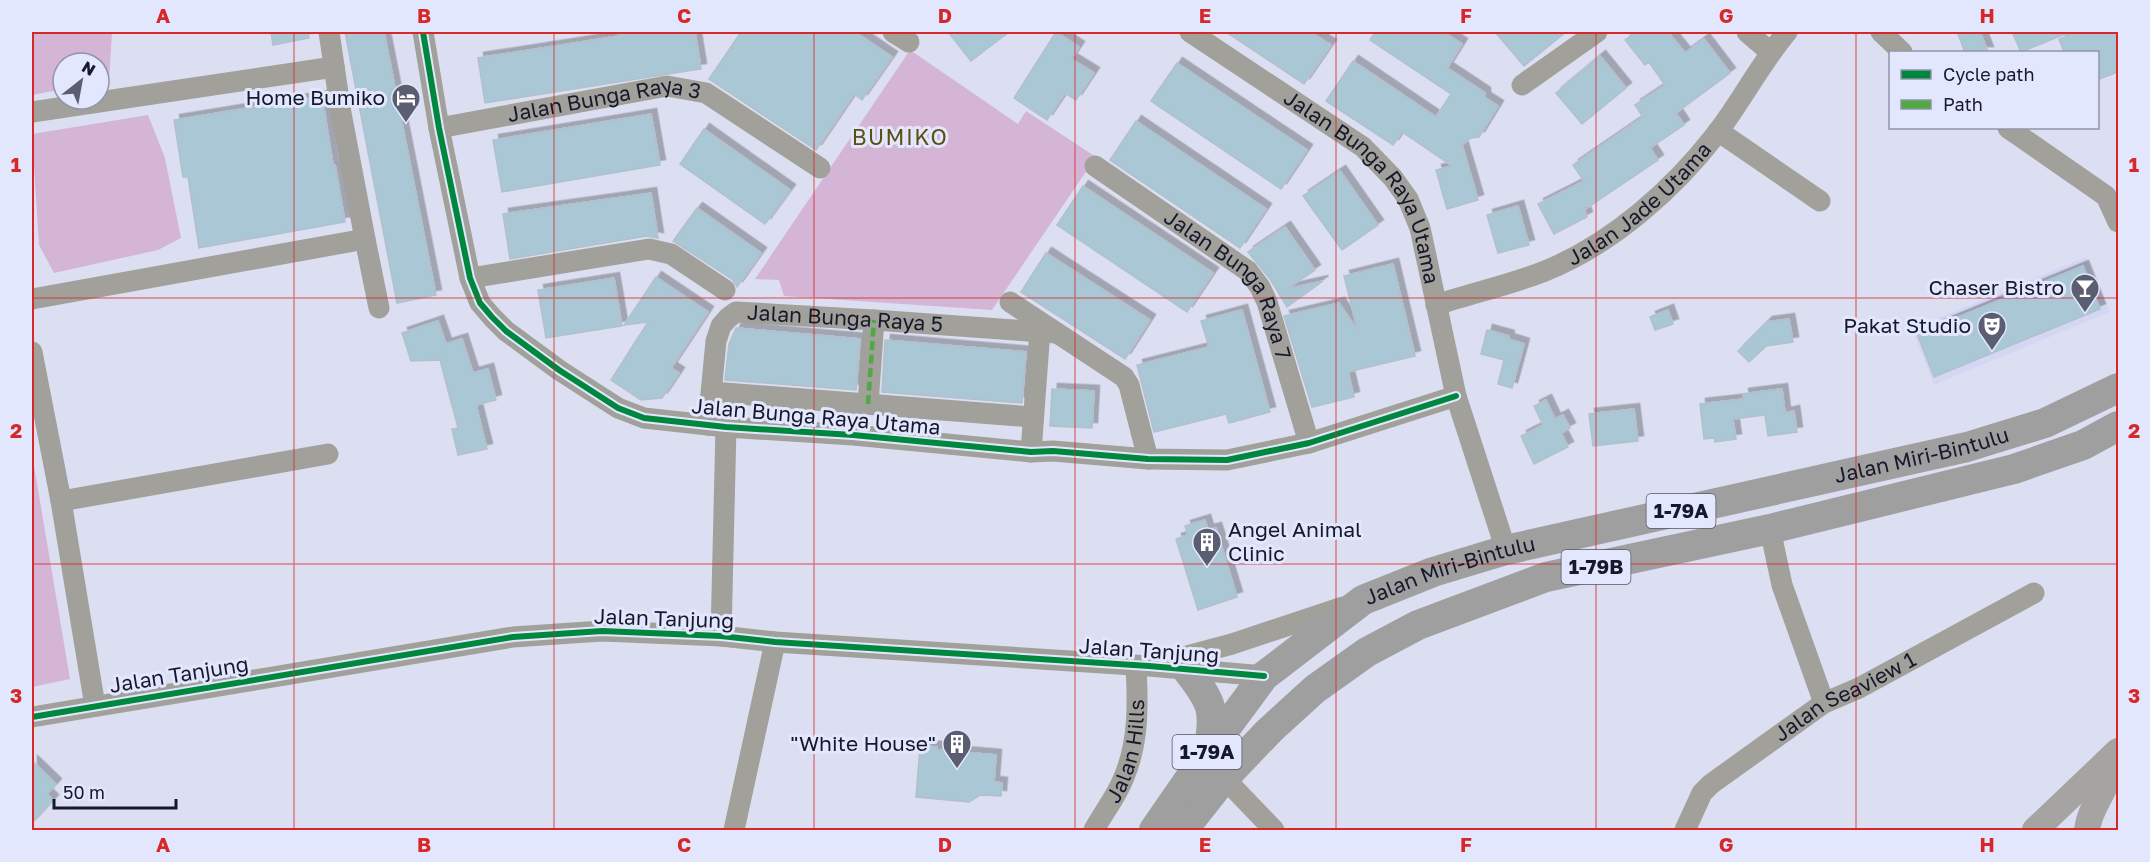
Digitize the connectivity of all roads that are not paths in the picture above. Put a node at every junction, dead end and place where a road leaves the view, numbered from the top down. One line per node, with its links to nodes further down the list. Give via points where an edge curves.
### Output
1 (329, 32): 10 (street)
2 (423, 32): 13 (street, Jalan Bunga Raya Utama)
3 (1190, 32): 25 (street, Jalan Bunga Raya Utama, via 1363,147 1393,177 1420,228)
4 (1597, 32): 11 (street)
5 (1747, 32): 9 (street)
6 (1787, 32): 9 (street, Jalan Jade Utama)
7 (1881, 32): 8 (street)
8 (1901, 51)
9 (1770, 52): 15 (street, Jalan Jade Utama)
10 (334, 67): 12 (street); 20 (street)
11 (1522, 85)
12 (32, 112)
13 (439, 128): 17 (street, Jalan Bunga Raya 3, via 667,86 706,93); 21 (street, Jalan Bunga Raya Utama)
14 (2009, 129): 19 (street, via 2106,196)
15 (1718, 131): 18 (street); 25 (street, Jalan Jade Utama, via 1674,184 1584,251 1545,271)
16 (1095, 166): 38 (street, Jalan Bunga Raya 7, via 1248,271 1267,302)
17 (820, 168)
18 (1820, 201)
19 (2118, 222)
20 (365, 239): 23 (street); 26 (street)
21 (470, 278): 22 (street, via 649,249 671,254); 35 (street, Jalan Bunga Raya Utama, via 480,303 506,331 618,408 644,418)
22 (725, 290)
23 (32, 299)
24 (1010, 302): 28 (street)
25 (1436, 305): 32 (street, Jalan Bunga Raya Utama)
26 (379, 308)
27 (874, 320): 28 (street, Jalan Bunga Raya 5); 31 (street, Jalan Bunga Raya 5, via 736,312 721,326 716,341); 33 (street)
28 (1048, 332): 34 (street); 42 (street, via 1124,377)
29 (32, 352): 43 (street)
30 (2118, 388): 45 (highway, Jalan Miri-Bintulu / 1-79A, via 2045,423 1966,447)
31 (712, 392): 33 (street); 35 (street, Jalan Bunga Raya 5)
32 (1456, 396): 38 (street, Jalan Bunga Raya Utama); 45 (street, Jalan Bunga Raya Utama)
33 (868, 404): 34 (street)
34 (1032, 417): 40 (street)
35 (717, 426): 40 (street, Jalan Bunga Raya Utama); 48 (street, Jalan Bunga Raya 5)
36 (2118, 426): 39 (highway, Jalan Miri-Bintulu / 1-79B)
37 (2118, 437): 39 (highway)
38 (1309, 443): 42 (street, Jalan Bunga Raya Utama, via 1227,460)
39 (2083, 445): 44 (highway, Jalan Miri-Bintulu / 1-79B, via 2014,469)
40 (1031, 452): 42 (street, Jalan Bunga Raya Utama)
41 (328, 454): 43 (street)
42 (1148, 459)
43 (61, 501): 55 (street)
44 (1770, 529): 50 (highway, Jalan Miri-Bintulu / 1-79B, via 1546,577 1418,625); 54 (street, via 1782,585)
45 (1506, 550): 47 (highway, Jalan Miri-Bintulu / 1-79A, via 1433,572)
46 (2034, 593): 54 (street, Jalan Seaview 1)
47 (1363, 600): 51 (street, Jalan Tanjung, via 1232,644); 53 (highway, Jalan Miri-Bintulu / 1-79A)
48 (721, 636): 49 (street, Jalan Tanjung); 55 (street, Jalan Tanjung, via 602,631 513,637)
49 (775, 642): 51 (street, Jalan Tanjung); 60 (street)
50 (1367, 652): 53 (highway); 59 (highway, Jalan Miri-Bintulu / 1-79B, via 1315,689)
51 (1142, 666): 52 (street, Jalan Tanjung); 61 (street, Jalan Hills, via 1134,741 1124,777)
52 (1187, 670): 53 (street, Jalan Tanjung); 57 (highway, via 1212,708)
53 (1264, 676): 57 (highway, Jalan Miri-Bintulu / 1-79A)
54 (1824, 703): 65 (street, Jalan Seaview 1, via 1711,784 1702,794)
55 (95, 705): 56 (street, Jalan Tanjung)
56 (32, 717)
57 (1208, 752): 62 (highway, Jalan Miri-Bintulu / 1-79A)
58 (2115, 754): 66 (main road); 67 (main road)
59 (1224, 778): 63 (highway, Jalan Miri-Bintulu / 1-79B); 64 (street)
60 (734, 831)
61 (1094, 831)
62 (1154, 831)
63 (1184, 831)
64 (1274, 831)
65 (1685, 831)
66 (2035, 831)
67 (2087, 831)

